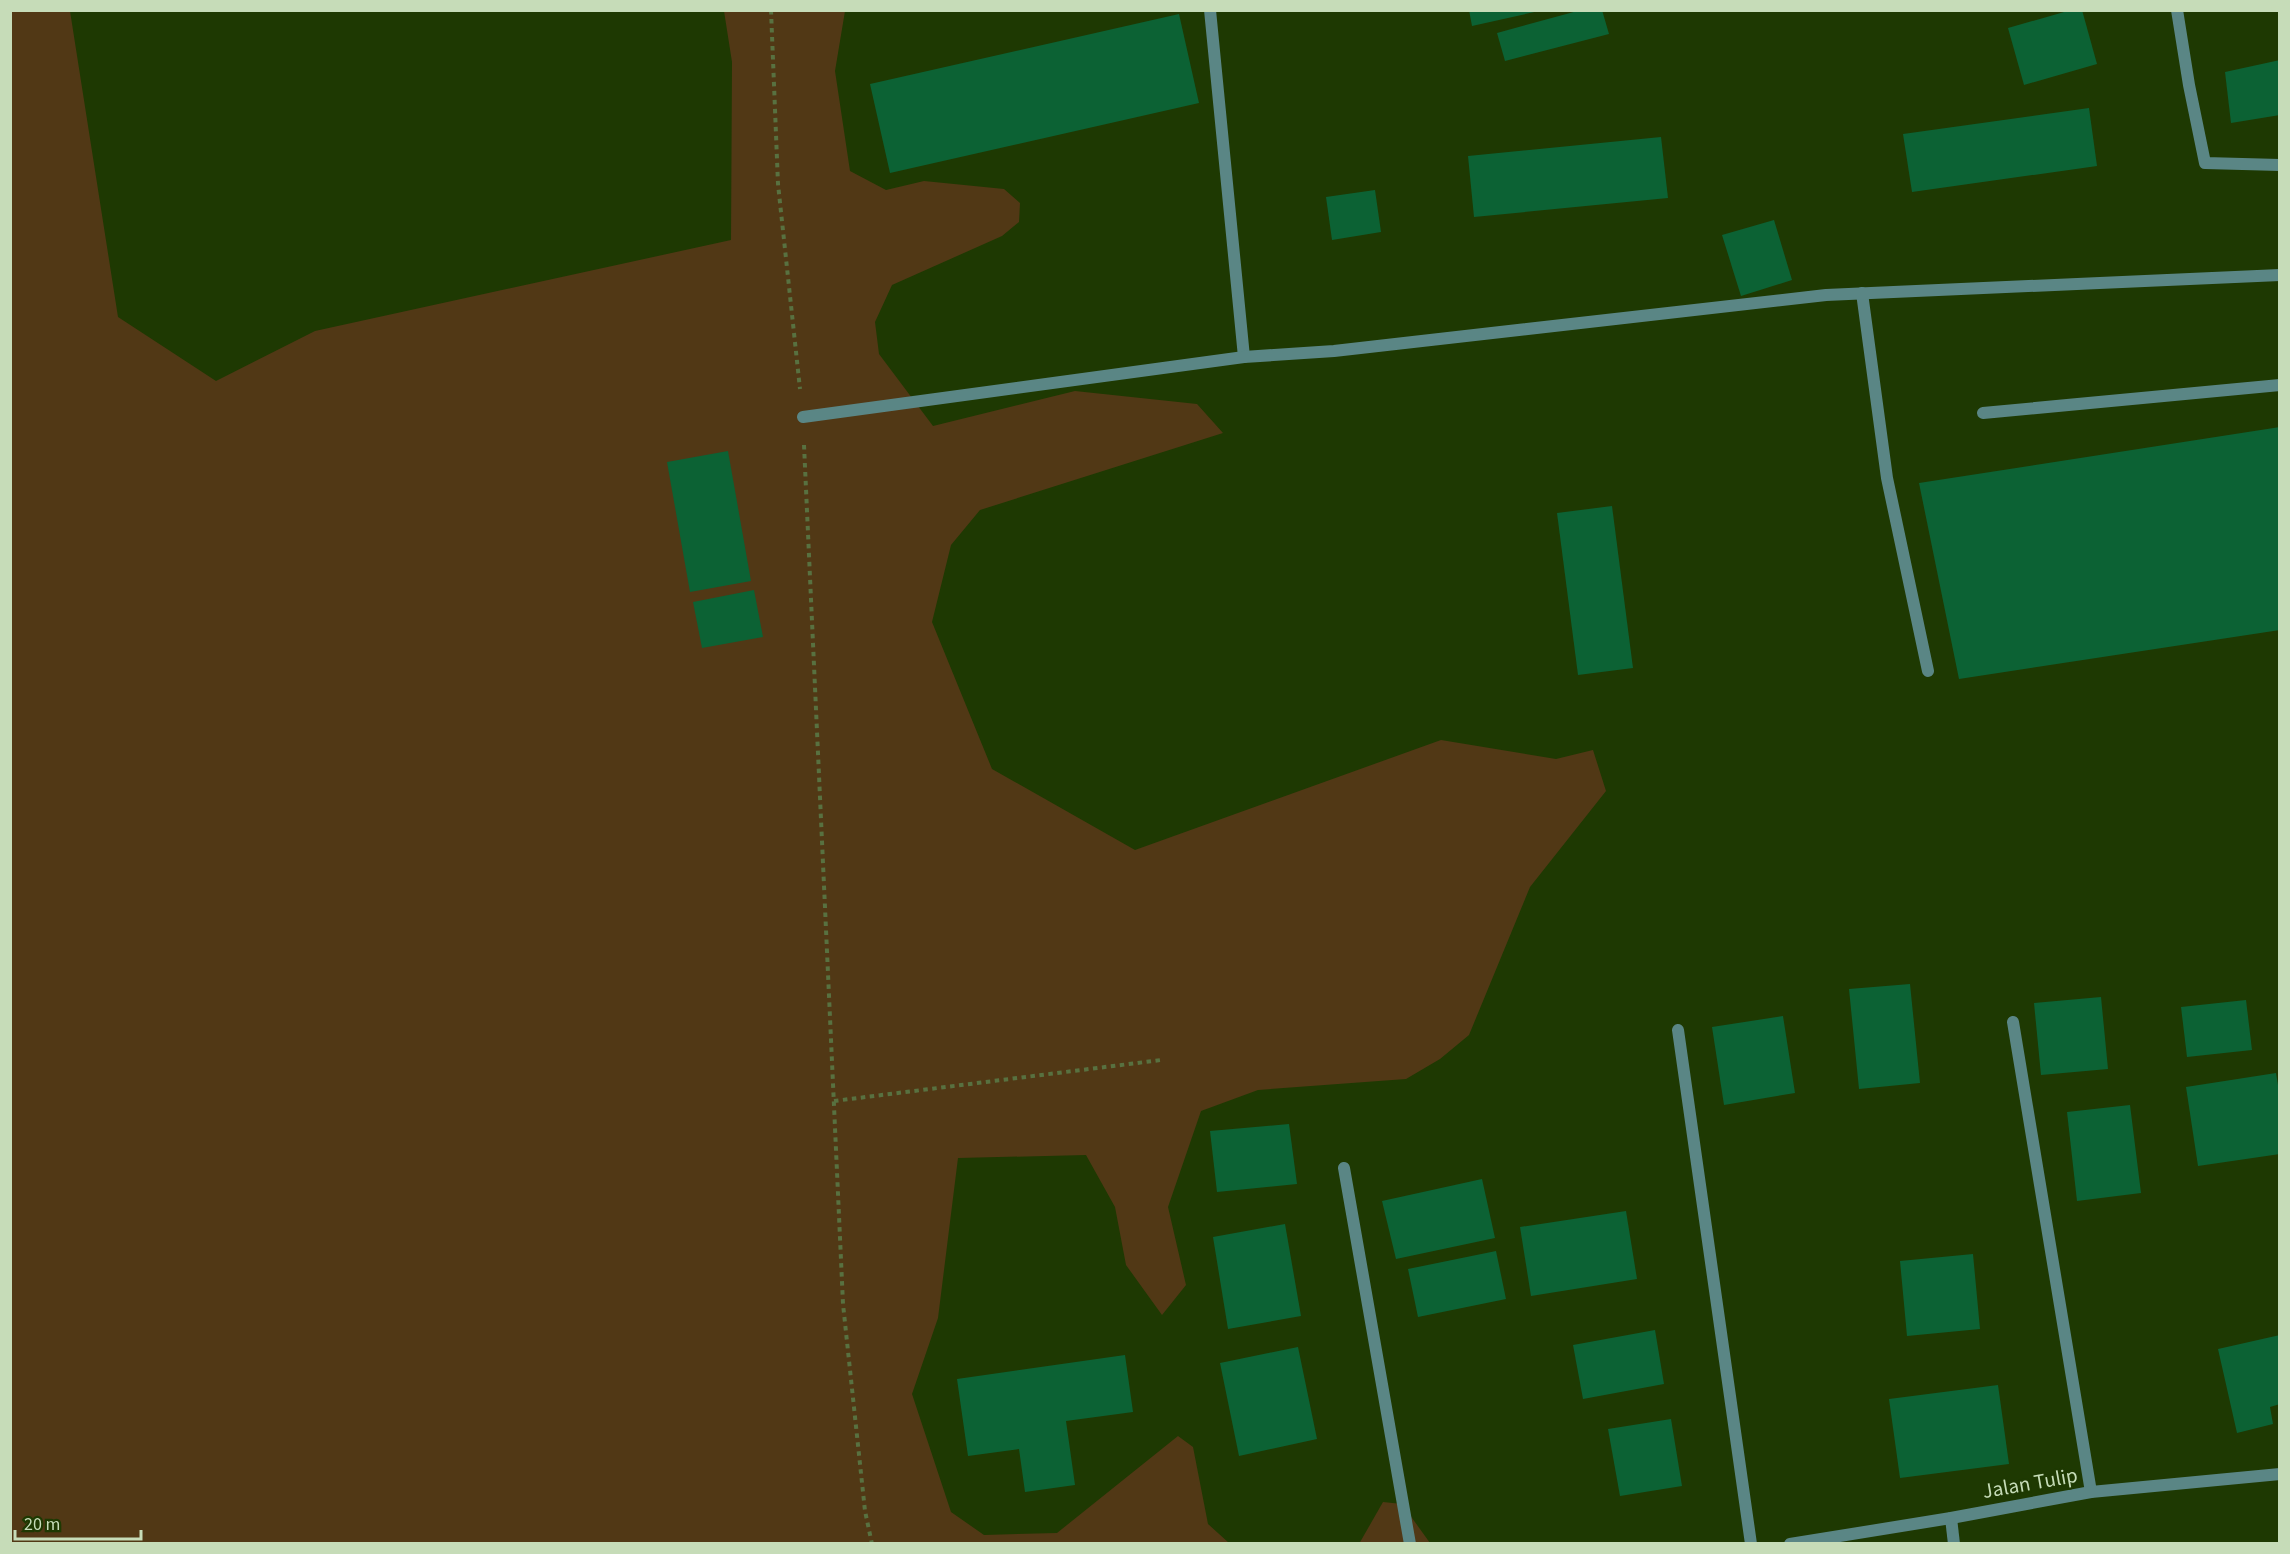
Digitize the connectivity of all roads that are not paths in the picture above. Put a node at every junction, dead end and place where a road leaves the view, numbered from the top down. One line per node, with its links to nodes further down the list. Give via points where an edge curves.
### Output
1 (1210, 10): 6 (street)
2 (2177, 10): 3 (street, via 2205,163)
3 (2280, 165)
4 (2280, 275): 5 (street)
5 (1862, 293): 6 (street, via 1334,351); 10 (street, via 1887,478)
6 (1244, 357): 9 (street)
7 (2280, 385): 8 (street)
8 (1983, 413)
9 (803, 417)
10 (1928, 670)
11 (2013, 1022): 15 (street)
12 (1678, 1030): 18 (street)
13 (1344, 1168): 17 (street)
14 (2280, 1474): 15 (street, Jalan Tulip)
15 (2091, 1492): 16 (street, Jalan Tulip)
16 (1951, 1518): 19 (street, Jalan Tulip); 20 (street)
17 (1410, 1544)
18 (1751, 1544)
19 (1790, 1544)
20 (1954, 1544)

